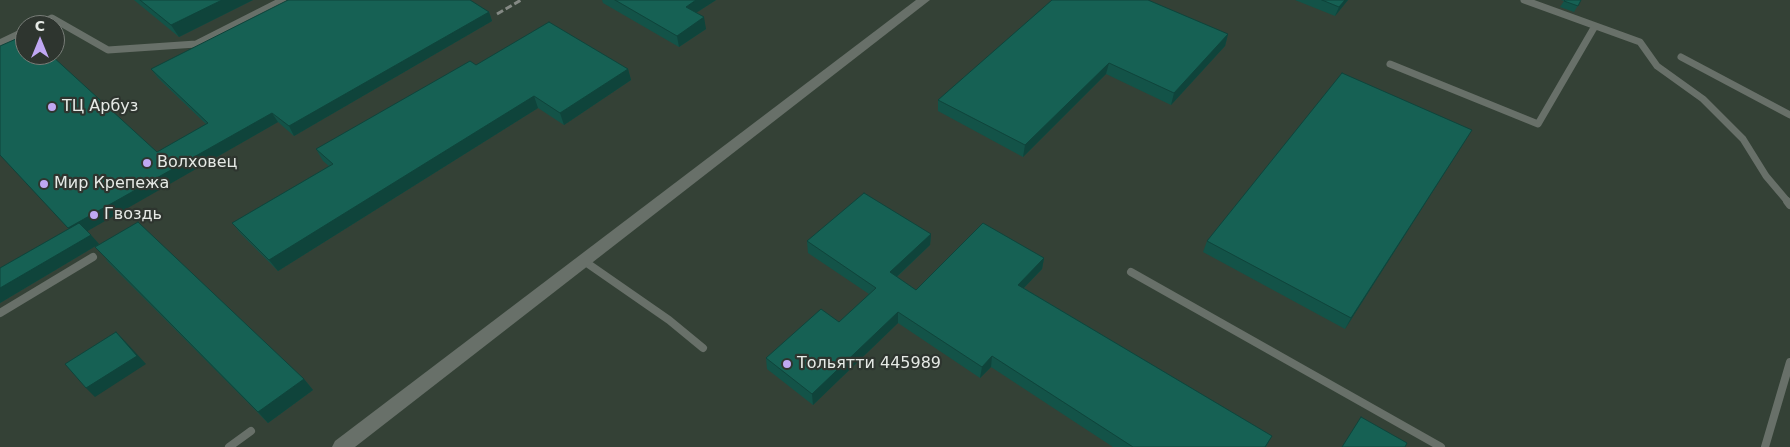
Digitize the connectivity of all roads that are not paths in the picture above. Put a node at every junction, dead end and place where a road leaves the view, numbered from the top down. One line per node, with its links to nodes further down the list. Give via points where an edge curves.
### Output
1 (284, 0): 4 (lane, via 196,44 108,50)
2 (924, 0): 13 (street)
3 (1524, 0): 5 (lane)
4 (65, 25)
5 (1595, 26): 9 (lane, via 1538,124); 11 (lane, via 1640,42 1657,66 1703,99 1743,139 1766,176)
6 (15, 36): 7 (lane)
7 (0, 43)
8 (1681, 57): 10 (lane)
9 (1390, 64)
10 (1790, 115)
11 (1790, 204)
12 (92, 257): 15 (lane)
13 (584, 260): 16 (lane); 18 (street)
14 (1131, 272): 23 (lane)
15 (0, 312)
16 (703, 348)
17 (1790, 362): 24 (lane)
18 (376, 420): 21 (street); 22 (street)
19 (251, 431): 20 (lane)
20 (229, 447)
21 (341, 447)
22 (353, 447)
23 (1441, 447)
24 (1765, 447)

